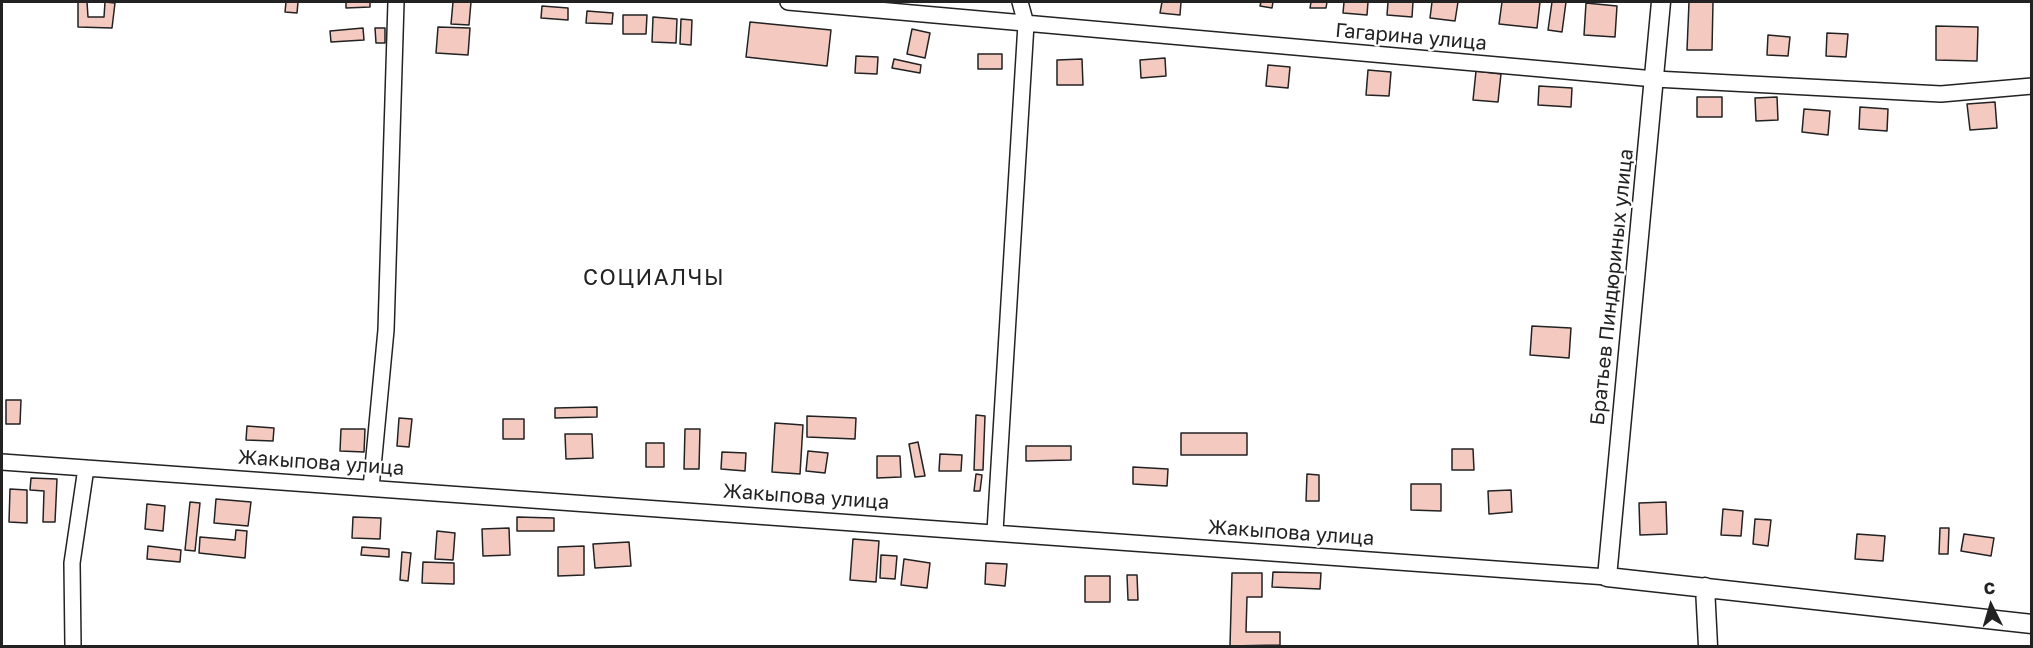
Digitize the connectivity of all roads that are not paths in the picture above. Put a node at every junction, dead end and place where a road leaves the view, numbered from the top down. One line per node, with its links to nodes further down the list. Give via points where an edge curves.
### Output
1 (396, 2): 10 (street, via 386,330)
2 (788, 2): 5 (street, Гагарина улица)
3 (1020, 2): 5 (street)
4 (1661, 2): 6 (street, Братьев Пиндюриных улица)
5 (1026, 24): 6 (street, Гагарина улица); 11 (street)
6 (1655, 80): 7 (street, Гагарина улица, via 1941,94); 12 (street, Братьев Пиндюриных улица)
7 (2031, 86)
8 (2, 462): 9 (street, Жакыпова улица)
9 (86, 468): 10 (street, Жакыпова улица); 15 (street, via 72,563)
10 (370, 488): 11 (street, Жакыпова улица)
11 (995, 531): 12 (street, Жакыпова улица)
12 (1607, 577): 13 (street)
13 (1705, 587): 14 (street); 16 (street)
14 (2031, 624)
15 (73, 646)
16 (1708, 646)

